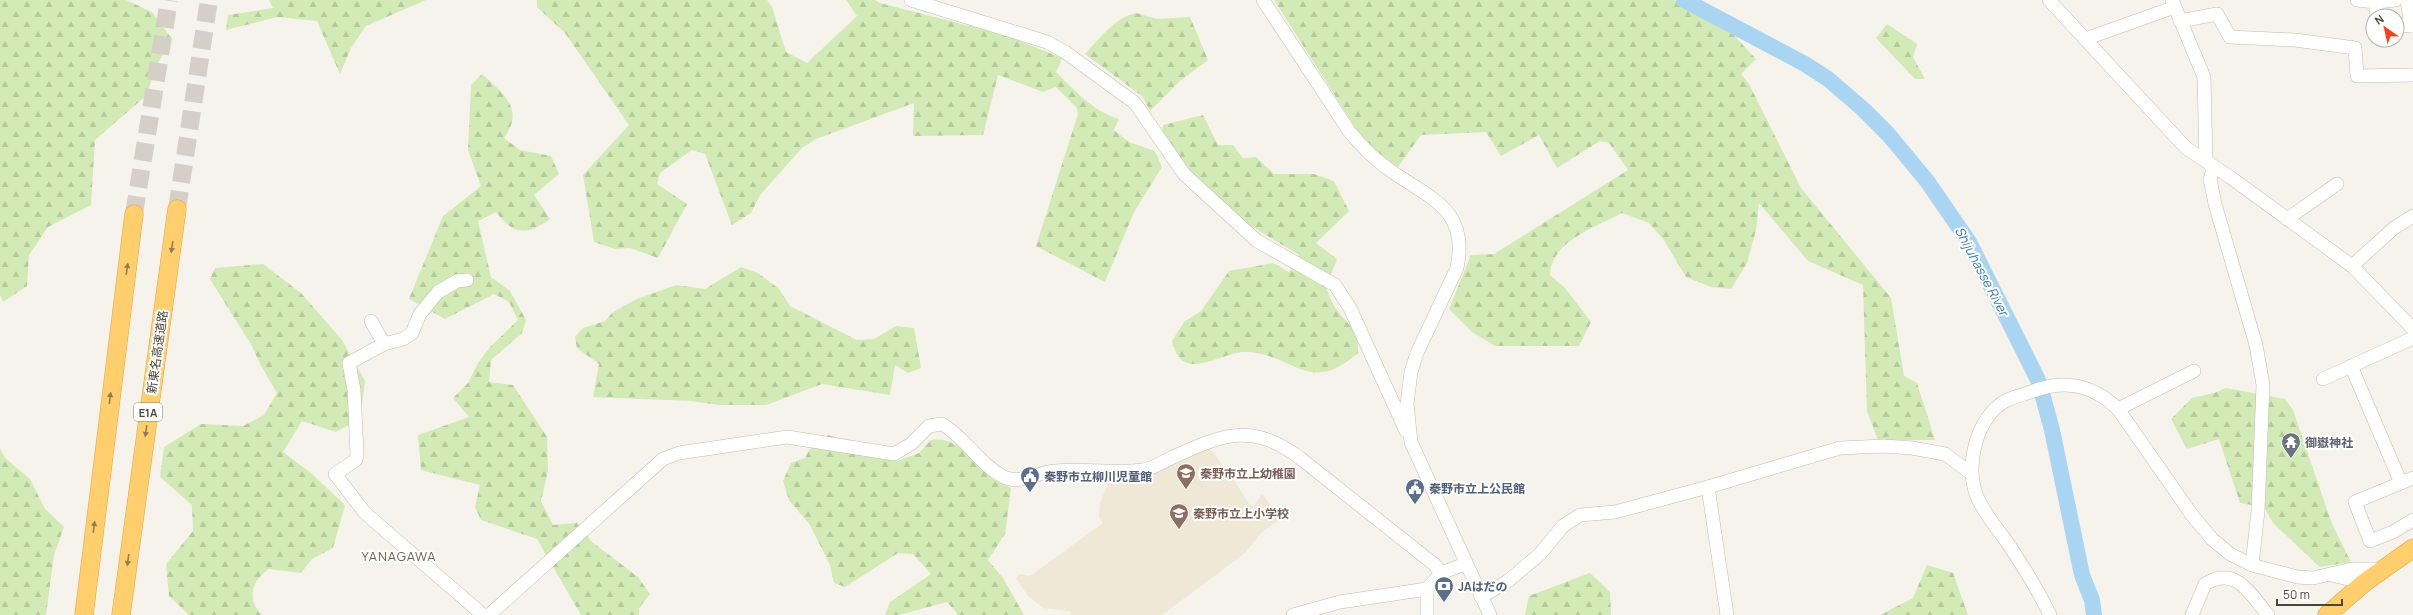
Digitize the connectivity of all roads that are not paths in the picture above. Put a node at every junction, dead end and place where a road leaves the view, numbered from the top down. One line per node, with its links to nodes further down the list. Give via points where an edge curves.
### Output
1 (911, 0): 30 (street, via 1047,42 1065,52 1135,103 1184,174 1201,192 1257,241 1335,285 1350,308)
2 (1263, 0): 30 (street, via 1362,147 1391,171 1436,199 1444,207 1456,228 1460,255 1457,268 1422,340 1411,372 1407,404)
3 (2049, 0): 12 (street)
4 (2357, 0): 7 (street)
5 (2396, 0): 7 (street)
6 (2408, 0): 11 (street)
7 (2376, 2): 9 (street)
8 (2174, 4): 10 (street); 12 (street)
9 (2376, 8)
10 (2180, 21): 13 (street, via 2217,14 2230,37 2295,40 2355,48 2357,76); 14 (street, via 2204,77)
11 (2412, 26)
12 (2085, 39): 14 (street, via 2186,148)
13 (2413, 75)
14 (2210, 164): 19 (street); 38 (street, via 2215,204 2256,345 2263,385 2258,511)
15 (2337, 184): 19 (street)
16 (177, 209): 47 (highway, 新東名高速道路 / E1A, one-way to 47)
17 (134, 214): 46 (highway, one-way to 17)
18 (2413, 216): 20 (street, via 2394,228)
19 (2287, 219): 20 (street)
20 (2352, 266): 23 (street)
21 (467, 280): 25 (street, via 457,281 438,292 420,314 412,333 403,339)
22 (371, 321): 25 (street)
23 (2413, 329)
24 (2413, 338): 26 (street)
25 (384, 344): 48 (street, via 349,363 354,390 358,454 356,460 335,474 366,513)
26 (2351, 366): 28 (street); 32 (street)
27 (2194, 371): 29 (street)
28 (2323, 379)
29 (2118, 409): 31 (street, via 2106,398 2073,385 2052,385 2006,400 1986,422 1977,438 1972,454); 36 (street, via 2192,515 2212,539)
30 (1411, 442): 37 (street)
31 (1972, 474): 33 (street, via 1945,454 1912,448 1861,445 1840,448); 54 (street, via 1978,500 2027,571)
32 (2407, 481): 34 (street, via 2355,502 2370,541 2393,532)
33 (1708, 487): 45 (street, via 1615,512 1580,516 1563,526 1540,554 1508,581); 53 (street)
34 (2413, 520)
35 (2413, 548): 39 (highway)
36 (2230, 554): 38 (street); 42 (street, via 2228,558 2243,579)
37 (1465, 564): 40 (street); 45 (street)
38 (2252, 565): 41 (street, via 2297,577 2314,578)
39 (2382, 569): 41 (street, via 2352,569); 43 (highway)
40 (1441, 574): 44 (street); 49 (street, via 1435,565 1287,448 1263,438 1226,435 1144,470 1054,470 1018,480 1005,478 980,459 955,431 942,424 929,426 911,444 894,454 787,437 678,452 663,459)
41 (2330, 575): 43 (street)
42 (2240, 583): 55 (street, via 2222,576 2206,584); 56 (street)
43 (2364, 583): 57 (highway)
44 (1427, 589): 50 (street, via 1340,602); 51 (street)
45 (1481, 597): 52 (street)
46 (84, 611)
47 (121, 615)
48 (483, 615)
49 (489, 615)
50 (1293, 615)
51 (1427, 615)
52 (1490, 615)
53 (1727, 615)
54 (2050, 615)
55 (2192, 615)
56 (2268, 615)
57 (2326, 615)

